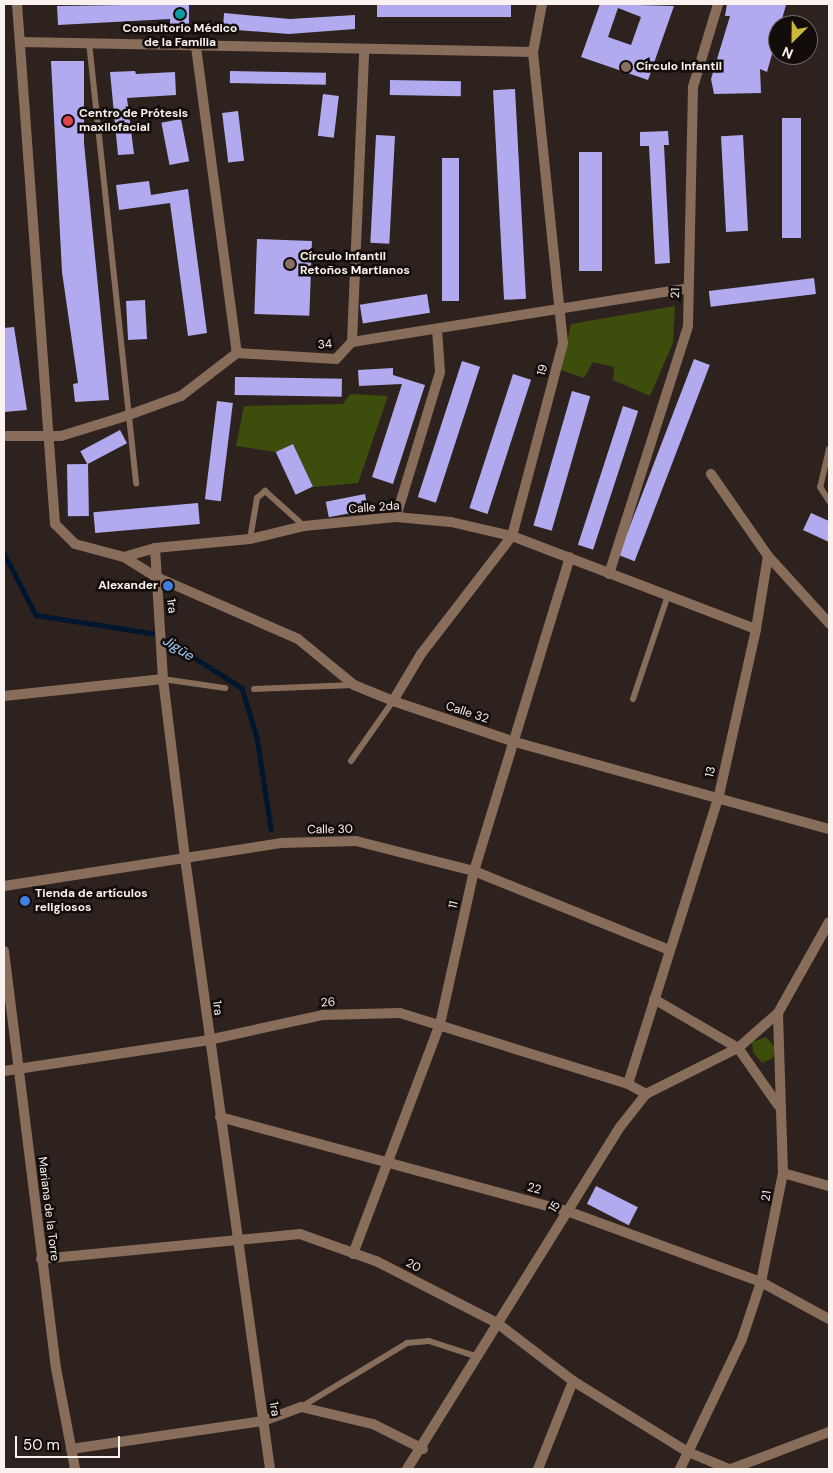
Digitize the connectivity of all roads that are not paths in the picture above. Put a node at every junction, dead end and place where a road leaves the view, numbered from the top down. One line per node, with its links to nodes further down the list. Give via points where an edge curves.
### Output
1 (17, 4): 4 (street)
2 (542, 4): 8 (street, 19)
3 (718, 4): 9 (street, 21, via 693,87)
4 (21, 42): 5 (street); 16 (street)
5 (89, 42): 6 (street); 14 (lane)
6 (196, 46): 7 (street); 13 (street)
7 (364, 50): 8 (street); 12 (street)
8 (533, 52): 10 (street, 19)
9 (689, 288): 10 (street); 29 (street, 21, via 688,326)
10 (558, 308): 11 (street); 23 (street, 19, via 563,343)
11 (437, 329): 12 (street); 21 (street, via 440,372)
12 (352, 342): 13 (street, 34, via 336,359)
13 (237, 353): 14 (street, via 181,396)
14 (126, 416): 16 (street); 19 (lane)
15 (4, 436): 16 (street)
16 (47, 436): 27 (street, via 55,524 75,544)
17 (829, 449): 20 (lane, via 820,487)
18 (711, 474): 26 (street)
19 (136, 484)
20 (829, 500)
21 (396, 517): 22 (street, Calle 2da); 23 (street, Calle 2da, via 451,522)
22 (304, 526): 24 (street, Calle 2da); 24 (lane, via 265,491 257,498)
23 (512, 536): 28 (street, Calle 2da); 40 (street, 19, via 421,654)
24 (250, 539): 25 (street, Calle 2da)
25 (155, 548): 27 (street, Calle 2da); 30 (street, 1ra)
26 (768, 556): 32 (street); 33 (street, 13)
27 (124, 557): 30 (street, Calle 32)
28 (570, 557): 29 (street, Calle 2da); 41 (street, 11)
29 (609, 574): 31 (street, Calle 2da)
30 (154, 576): 34 (street, 1ra, via 164,643); 35 (street, Calle 32, via 298,638)
31 (666, 598): 33 (street); 39 (lane)
32 (829, 623)
33 (756, 630): 43 (street, 13)
34 (163, 679): 36 (lane); 38 (street); 45 (street, 1ra)
35 (354, 685): 37 (lane); 40 (street, Calle 32)
36 (225, 688)
37 (254, 689)
38 (4, 696)
39 (632, 699)
40 (393, 701): 41 (street, Calle 32); 42 (lane)
41 (515, 742): 43 (street, Calle 32); 46 (street, 11)
42 (351, 761)
43 (719, 795): 44 (street, Calle 32); 49 (street, 13)
44 (829, 829)
45 (185, 858): 46 (street, Calle 30, via 281,843 356,841); 47 (street, Calle 30); 54 (street, 1ra)
46 (474, 871): 49 (street, Calle 30); 53 (street, 11)
47 (4, 886)
48 (829, 922): 52 (street, 21)
49 (670, 950): 51 (street, 13)
50 (4, 951): 56 (street, Mariana de la Torre)
51 (654, 999): 55 (street); 58 (street, 13)
52 (778, 1013): 55 (street, 15); 60 (street, 21)
53 (440, 1024): 54 (street, 26, via 400,1013 323,1015); 58 (street, 26); 62 (street, 11)
54 (208, 1040): 56 (street, 26); 61 (street, 1ra)
55 (738, 1048): 59 (street, 15); 60 (street)
56 (17, 1069): 57 (street, 26); 68 (street, Mariana de la Torre)
57 (4, 1071)
58 (628, 1084): 59 (street, 26)
59 (646, 1094): 65 (street, 15)
60 (778, 1105): 63 (street, 21)
61 (220, 1117): 62 (street, 22); 66 (street, 1ra)
62 (390, 1163): 65 (street, 22); 67 (street, 11)
63 (783, 1173): 64 (street); 69 (street, 21)
64 (829, 1186)
65 (567, 1211): 69 (street, 22); 71 (street, 15)
66 (235, 1237): 67 (street, 20, via 300,1234); 68 (street, 20); 75 (street, 1ra)
67 (353, 1254): 71 (street, 20, via 376,1261)
68 (41, 1259): 77 (street, Mariana de la Torre)
69 (761, 1282): 70 (street, 22); 79 (street, 21, via 742,1339)
70 (829, 1319)
71 (497, 1323): 72 (street, 15); 73 (street, 20)
72 (475, 1356): 74 (lane, via 429,1341 407,1344); 78 (street, 15)
73 (573, 1381): 79 (street, 20); 83 (street)
74 (301, 1407): 75 (street); 78 (street, via 373,1424)
75 (263, 1421): 77 (street); 81 (street, 1ra)
76 (829, 1432): 85 (street, 20)
77 (71, 1449): 80 (street, Mariana de la Torre)
78 (423, 1450): 82 (street, 15)
79 (688, 1452): 84 (street, 21); 85 (street, 20)
80 (75, 1469)
81 (270, 1469)
82 (407, 1469)
83 (538, 1469)
84 (680, 1469)
85 (730, 1469)

